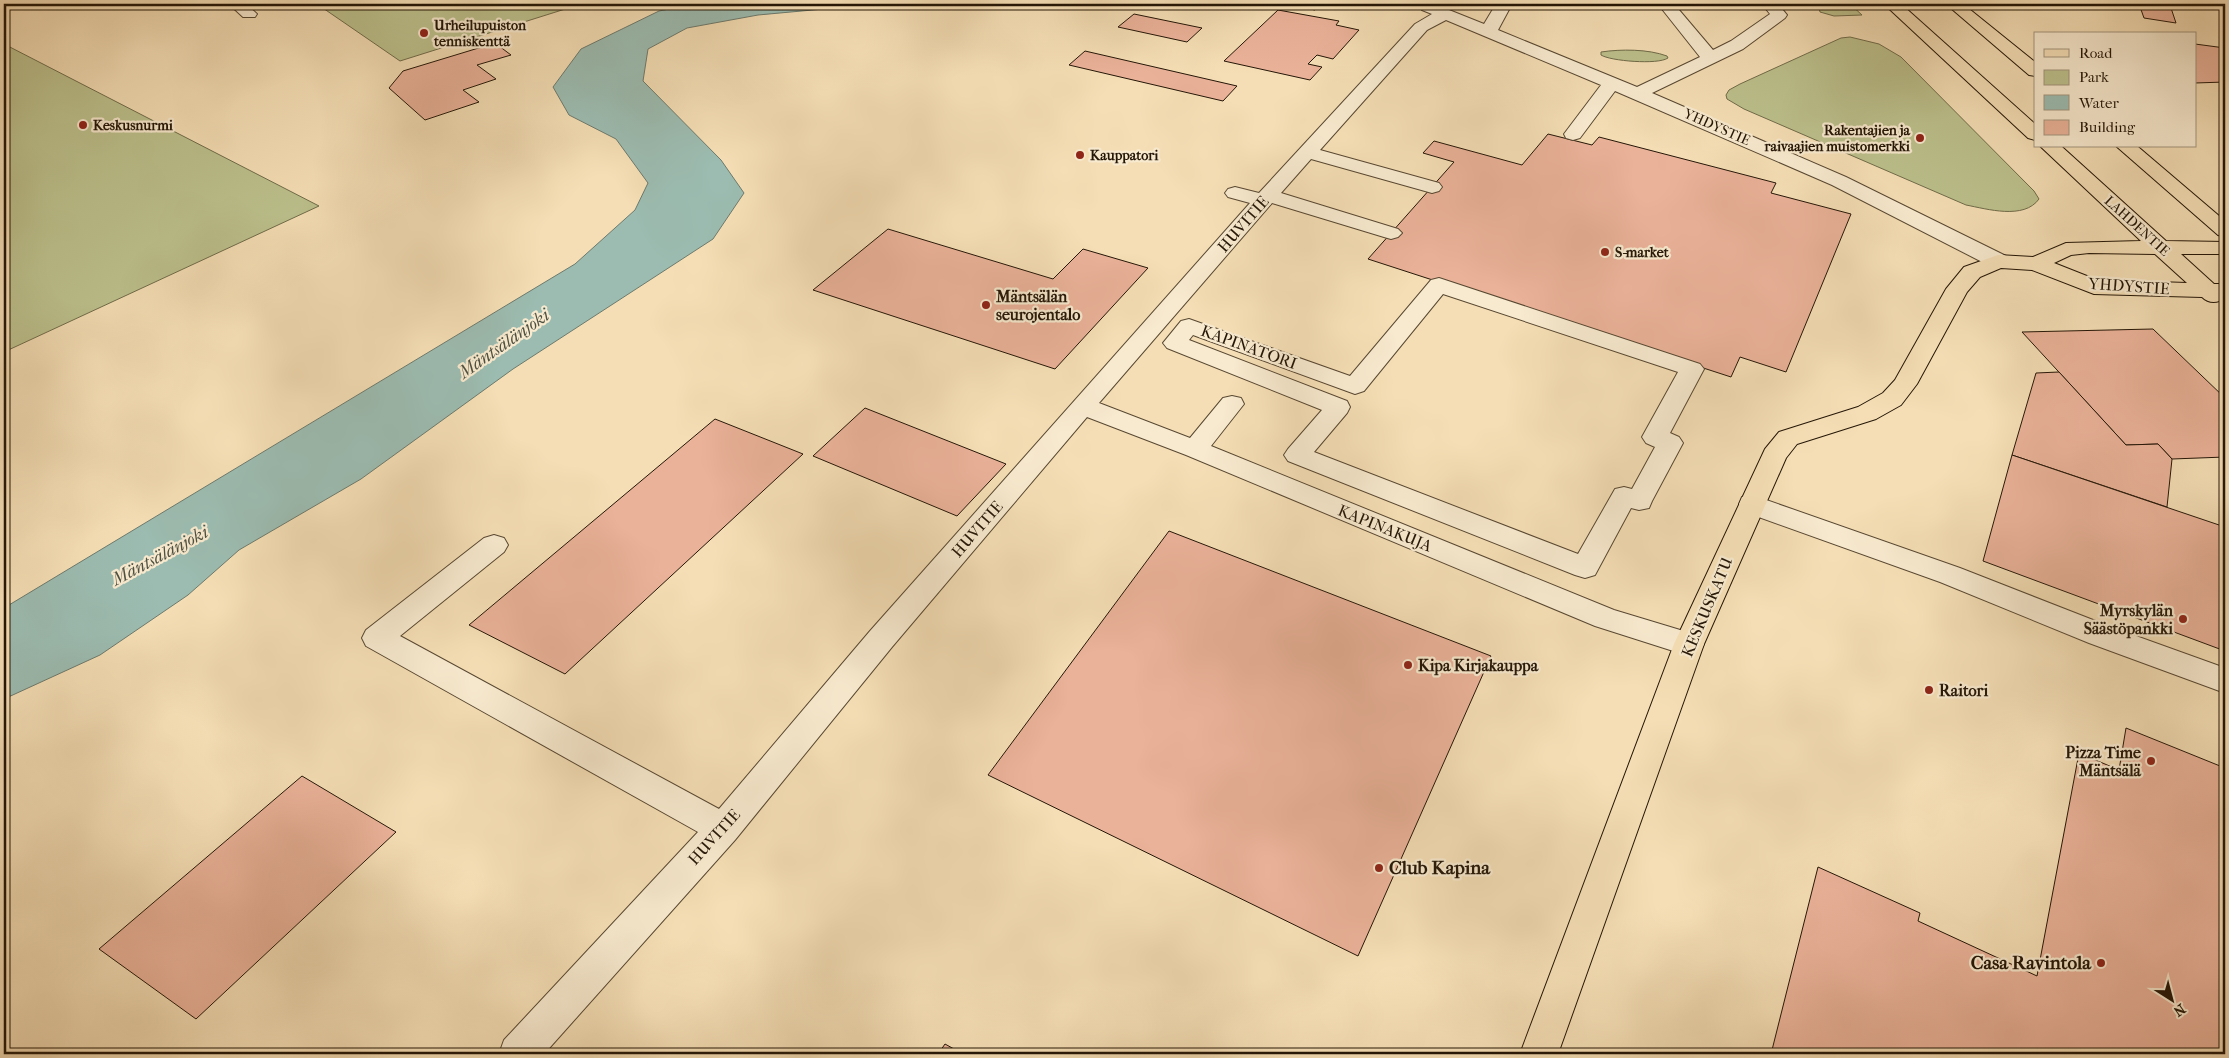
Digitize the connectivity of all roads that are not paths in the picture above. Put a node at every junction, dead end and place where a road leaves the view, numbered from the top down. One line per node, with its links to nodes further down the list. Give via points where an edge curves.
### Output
1 (1422, 4): 7 (street, YHDYSTIE)
2 (1504, 4): 8 (street)
3 (1666, 4): 9 (street)
4 (1770, 4): 9 (street, via 1779,15)
5 (1892, 4): 13 (main road)
6 (1954, 4): 10 (main road)
7 (1445, 15): 8 (street, YHDYSTIE); 17 (street, HUVITIE, via 1421,27)
8 (1488, 32): 11 (street, YHDYSTIE)
9 (1711, 59): 12 (street)
10 (2034, 70)
11 (1613, 82): 12 (street, YHDYSTIE); 14 (street)
12 (1639, 93): 25 (street, YHDYSTIE, via 1839,181)
13 (2034, 133)
14 (1573, 134)
15 (2051, 148): 23 (main road, LAHDENTIE)
16 (2127, 148): 21 (main road)
17 (1307, 152): 18 (street); 20 (street, HUVITIE)
18 (1432, 187)
19 (1235, 193): 20 (street)
20 (1266, 198): 22 (street); 30 (street, HUVITIE)
21 (2225, 231)
22 (1391, 233)
23 (2159, 247): 24 (main road); 26 (main road, via 2066,249); 27 (main road, LAHDENTIE)
24 (2225, 248)
25 (1998, 261): 26 (main road, YHDYSTIE); 33 (main road, KESKUSKATU, via 1972,272 1957,288 1905,384 1892,399 1867,413 1788,438 1774,455)
26 (2036, 264): 27 (main road, YHDYSTIE, via 2094,287)
27 (2217, 291): 28 (main road, LAHDENTIE)
28 (2225, 306)
29 (1232, 404): 31 (street)
30 (1083, 406): 31 (street, KAPINAKUJA); 37 (street, HUVITIE, via 881,639)
31 (1195, 449): 35 (street, KAPINAKUJA, via 1605,618)
32 (1624, 496): 32 (street, KAPINATORI, via 1585,568 1297,455 1338,407 1175,343 1189,326 1355,386 1440,285 1692,369 1655,437 1670,442 1647,487 1639,501)
33 (1752, 504): 35 (main road, KESKUSKATU); 36 (street, via 1950,575)
34 (494, 545): 37 (street, via 377,638)
35 (1689, 644): 39 (main road, KESKUSKATU)
36 (2225, 681)
37 (723, 829): 38 (street, HUVITIE)
38 (518, 1054)
39 (1539, 1054)

